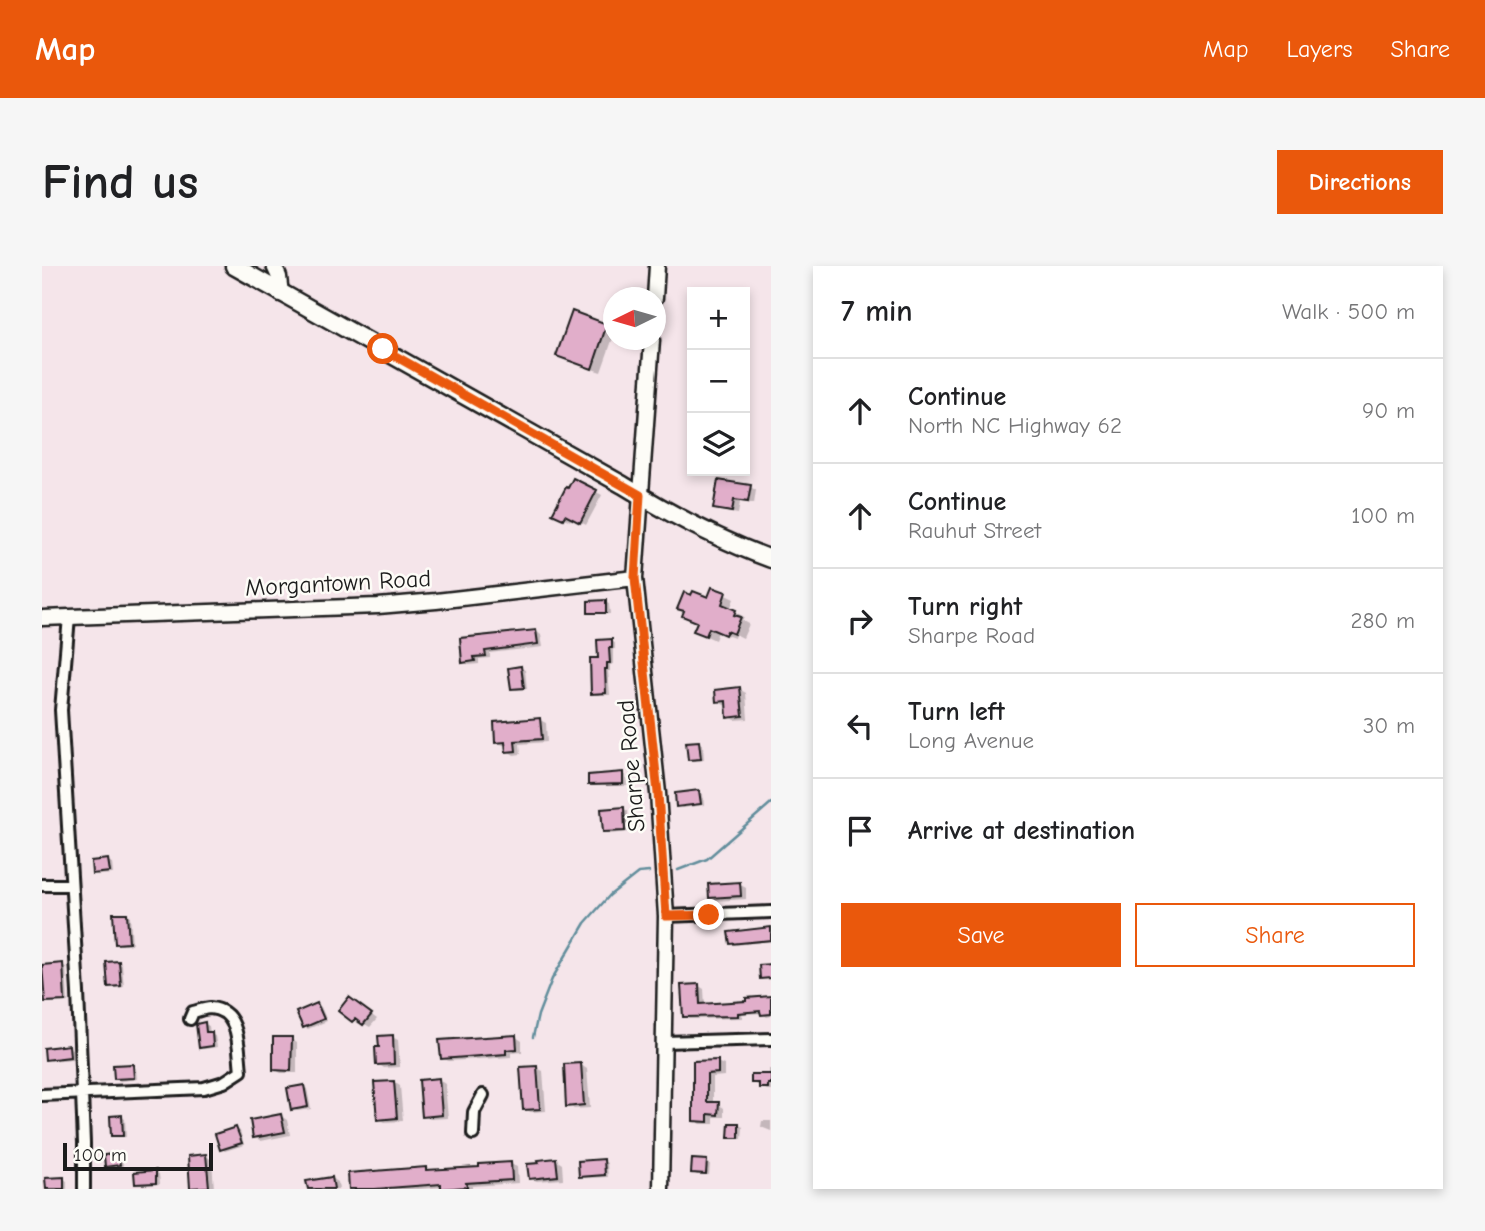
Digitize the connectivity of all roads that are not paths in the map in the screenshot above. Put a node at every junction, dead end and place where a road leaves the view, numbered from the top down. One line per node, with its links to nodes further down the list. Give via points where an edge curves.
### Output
1 (234, 266): 5 (main road)
2 (274, 266): 5 (street)
3 (657, 266): 4 (street)
4 (656, 287)
5 (281, 294): 7 (main road)
6 (651, 350): 7 (street, Sharpe Road)
7 (640, 495): 8 (main road, via 695,526); 9 (street, Sharpe Road)
8 (771, 559)
9 (635, 578): 10 (street, Morgantown Road, via 378,606); 15 (street, Sharpe Road)
10 (69, 617): 11 (street, Morgantown Road); 13 (street, via 61,710)
11 (42, 618)
12 (42, 885): 13 (street)
13 (71, 885): 19 (street)
14 (771, 912): 15 (street)
15 (666, 916): 18 (street, Sharpe Road)
16 (190, 1019): 19 (street, via 193,1012 209,1008 235,1023 241,1072 204,1088)
17 (771, 1039): 18 (street)
18 (664, 1042): 24 (street, Sharpe Road)
19 (82, 1094): 20 (street); 23 (street)
20 (42, 1095)
21 (482, 1095): 22 (street, via 474,1112)
22 (473, 1134)
23 (84, 1189)
24 (661, 1189)

